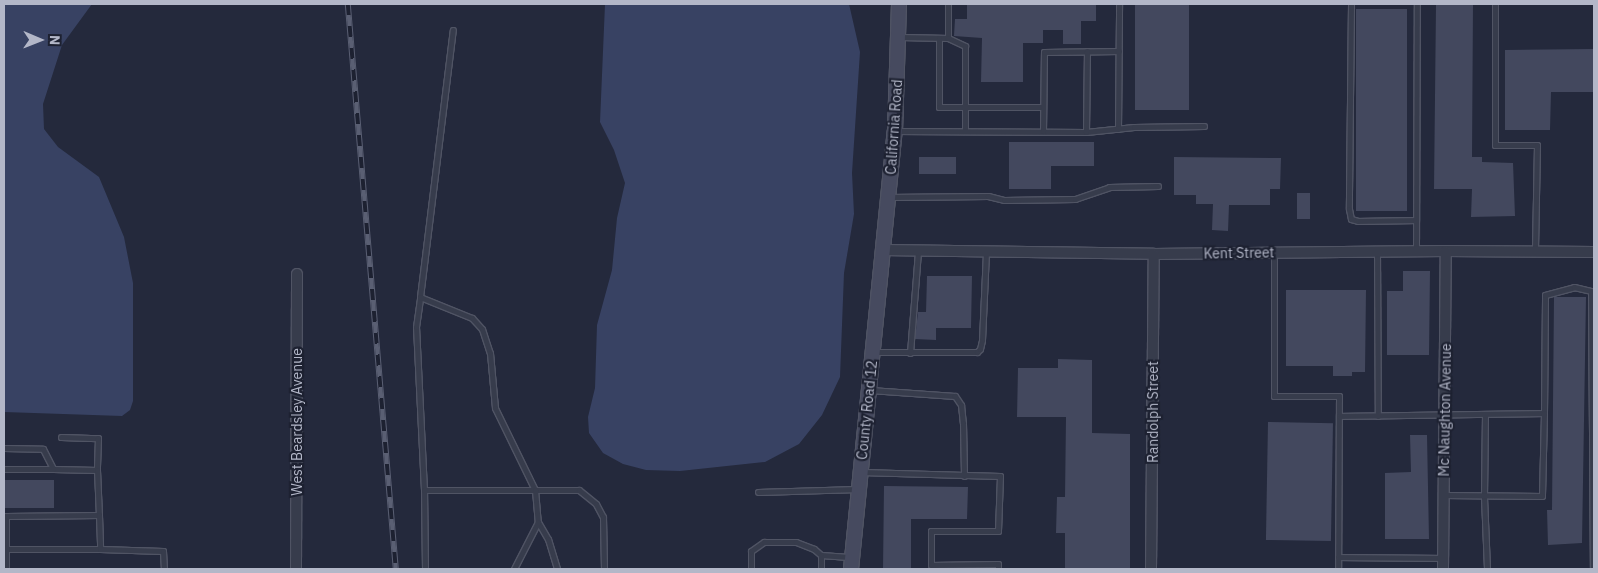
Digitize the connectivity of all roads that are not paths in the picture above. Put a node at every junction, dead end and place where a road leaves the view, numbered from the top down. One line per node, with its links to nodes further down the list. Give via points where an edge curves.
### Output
1 (899, 4): 8 (main road, California Road)
2 (948, 4): 10 (lane)
3 (1119, 4): 12 (lane)
4 (1351, 4): 23 (lane, via 1351,218 1358,221)
5 (1417, 4): 23 (lane)
6 (1495, 4): 30 (lane, via 1495,145 1537,144)
7 (453, 30): 35 (lane)
8 (899, 38): 9 (lane); 17 (main road, California Road)
9 (939, 38): 10 (lane); 13 (lane, via 939,107)
10 (948, 38): 13 (lane, via 965,46)
11 (1087, 51): 12 (lane); 14 (lane, via 1044,52); 20 (lane)
12 (1119, 51): 16 (lane)
13 (965, 107): 14 (lane); 18 (lane)
14 (1043, 107): 19 (lane)
15 (1204, 126): 16 (lane)
16 (1118, 129): 20 (lane)
17 (895, 131): 18 (lane); 22 (main road, California Road)
18 (965, 131): 19 (lane)
19 (1043, 131): 20 (lane)
20 (1086, 132)
21 (1158, 186): 22 (lane, via 1109,187 1075,200 1004,200 988,196)
22 (888, 197): 24 (main road, California Road)
23 (1416, 220): 29 (lane)
24 (883, 250): 25 (street, Kent Street); 36 (main road, County Road 12)
25 (918, 251): 27 (street, Kent Street); 37 (lane)
26 (1446, 251): 29 (street, Kent Street); 30 (street, Kent Street); 41 (street, Mc Naughton Avenue)
27 (986, 252): 33 (street, Kent Street); 37 (lane, via 980,349 968,353)
28 (1378, 252): 29 (street, Kent Street); 32 (street, Kent Street); 43 (lane)
29 (1416, 252)
30 (1535, 252): 31 (street, Kent Street)
31 (1594, 252)
32 (1274, 253): 33 (street, Kent Street); 42 (lane, via 1274,396 1340,396)
33 (1154, 254): 76 (street, Randolph Street)
34 (297, 274): 68 (street, West Beardsley Avenue)
35 (420, 298): 52 (lane, via 416,327); 53 (lane, via 472,318 482,329 490,353 495,408)
36 (873, 352): 37 (lane); 38 (main road, County Road 12)
37 (910, 353)
38 (869, 390): 49 (main road, County Road 12); 50 (lane, via 955,396 963,423)
39 (1485, 414): 40 (lane); 41 (lane); 56 (lane)
40 (1544, 414): 56 (lane, via 1542,496); 80 (lane, via 1545,295 1574,288 1591,291)
41 (1444, 415): 43 (lane); 55 (street, Mc Naughton Avenue)
42 (1339, 416): 43 (lane); 62 (lane)
43 (1378, 416)
44 (61, 437): 48 (lane, via 98,438)
45 (4, 448): 47 (lane, via 43,449)
46 (4, 469): 47 (lane)
47 (53, 469): 48 (lane)
48 (97, 470): 57 (lane)
49 (861, 472): 50 (lane); 51 (main road, County Road 12)
50 (964, 476): 65 (lane, via 1000,476 998,530 931,531)
51 (859, 489): 54 (lane); 64 (main road, County Road 12)
52 (424, 490): 53 (lane); 69 (lane)
53 (536, 490): 58 (lane); 72 (lane, via 580,490 596,504 603,517)
54 (758, 492)
55 (1444, 495): 56 (lane); 63 (street, Mc Naughton Avenue)
56 (1484, 496): 79 (lane)
57 (99, 515): 59 (lane, via 6,516); 60 (lane)
58 (538, 522): 70 (lane); 71 (lane, via 548,539)
59 (6, 549): 60 (lane); 66 (lane)
60 (100, 549): 67 (lane, via 163,550)
61 (821, 555): 64 (lane); 73 (lane, via 814,548 796,542 764,542 751,551); 74 (lane)
62 (1338, 557): 63 (lane); 77 (lane)
63 (1443, 558): 78 (street, Mc Naughton Avenue)
64 (852, 563)
65 (931, 567): 75 (lane, via 998,564)
66 (6, 569)
67 (164, 569)
68 (296, 569)
69 (425, 569)
70 (514, 569)
71 (557, 569)
72 (604, 569)
73 (751, 569)
74 (821, 569)
75 (998, 569)
76 (1151, 569)
77 (1338, 569)
78 (1443, 569)
79 (1488, 569)
80 (1593, 569)

